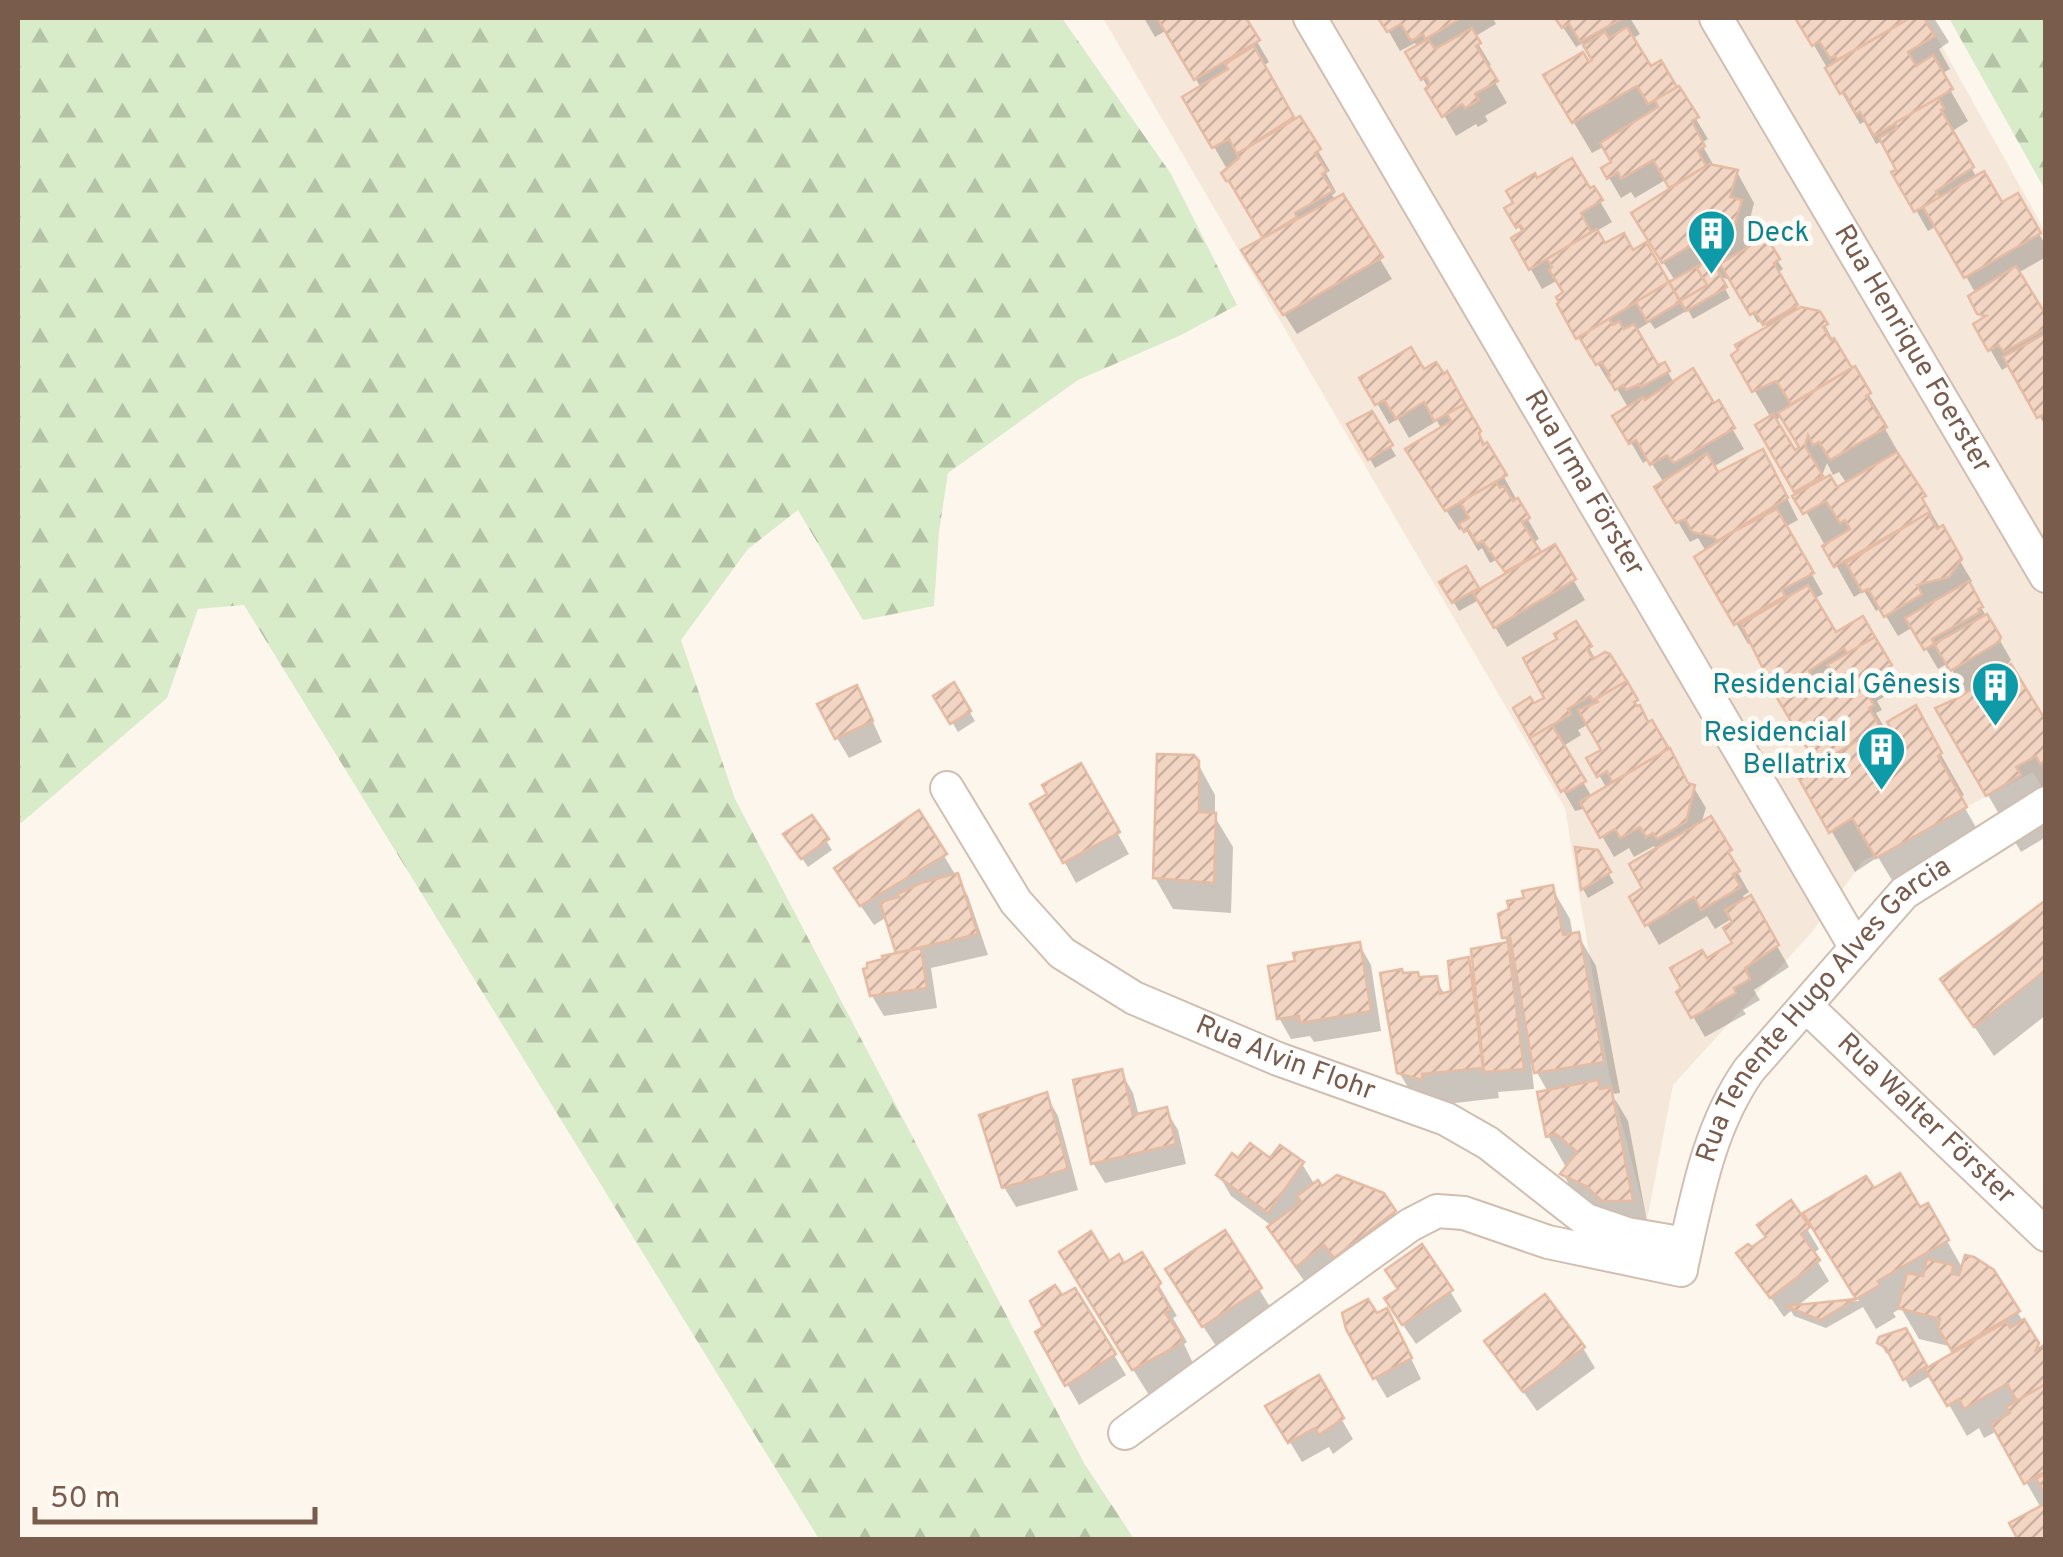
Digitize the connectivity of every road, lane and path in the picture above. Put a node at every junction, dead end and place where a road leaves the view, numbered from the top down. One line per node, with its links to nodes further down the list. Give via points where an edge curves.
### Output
1 (1310, 18): 6 (street, Rua Irma Förster)
2 (1716, 18): 3 (street, Rua Henrique Foerster)
3 (2046, 576)
4 (948, 788): 9 (street, Rua Alvin Flohr, via 1016,902 1062,953 1134,998 1446,1119 1586,1220)
5 (2046, 802): 6 (street, Rua Tenente Hugo Alves Garcia, via 1920,880)
6 (1856, 948): 7 (street, Rua Tenente Hugo Alves Garcia)
7 (1806, 1006): 8 (street, Rua Walter Förster); 9 (street, Rua Tenente Hugo Alves Garcia, via 1728,1100)
8 (2046, 1236)
9 (1682, 1263): 10 (street, via 1548,1242 1464,1213 1437,1211)
10 (1124, 1434)

